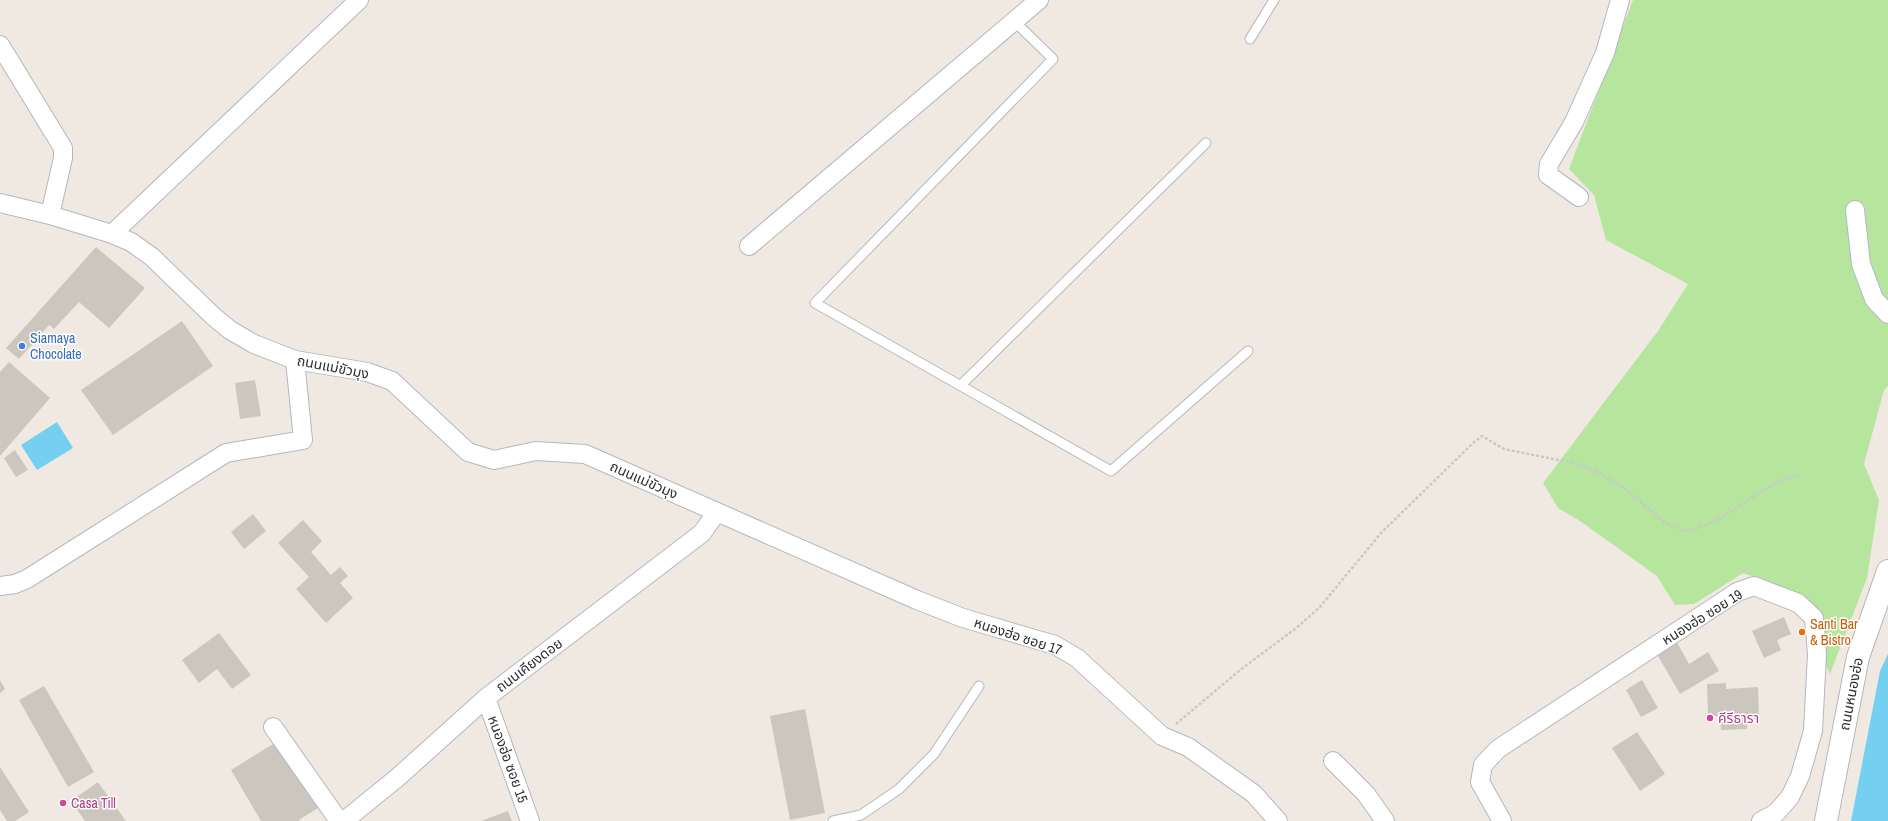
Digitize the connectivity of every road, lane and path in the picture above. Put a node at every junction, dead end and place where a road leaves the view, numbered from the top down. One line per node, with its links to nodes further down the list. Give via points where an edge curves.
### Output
1 (359, 0): 13 (street)
2 (1039, 0): 5 (street)
3 (1274, 0): 6 (lane)
4 (1620, 0): 9 (street, via 1605,53 1574,122 1549,164 1548,175)
5 (1014, 21): 14 (street); 18 (lane, via 1054,59 814,302)
6 (1250, 39)
7 (0, 45): 12 (street, via 63,148)
8 (1206, 143): 18 (lane)
9 (1579, 197)
10 (0, 203): 12 (street, ถนนแม่ขัวมุง)
11 (1855, 210): 15 (street, via 1861,264 1874,299)
12 (50, 216): 13 (street, ถนนแม่ขัวมุง)
13 (112, 234): 17 (street, ถนนแม่ขัวมุง, via 131,242 152,257 230,330 254,344)
14 (749, 246)
15 (1888, 314)
16 (1248, 351): 18 (lane, via 1111,471)
17 (295, 360): 20 (street, ถนนแม่ขัวมุง, via 367,372 392,381 468,452 494,460 536,451 585,454); 22 (street, via 303,440 226,452 27,579)
18 (960, 385)
19 (1800, 473): 26 (path, via 1776,483 1697,529 1683,531 1665,522 1624,488 1598,472 1573,463 1504,449 1482,436 1381,533 1319,608)
20 (717, 512): 24 (street, ถนนเคียงดอย, via 702,533); 26 (street, หนองฮ่อ ซอย 17, via 963,618 1055,645 1077,658)
21 (1888, 571): 36 (street, ถนนหนองฮ่อ, via 1858,657)
22 (0, 586)
23 (979, 686): 31 (lane, via 934,754 899,789 861,815)
24 (486, 698): 29 (street, ถนนเคียงดอย, via 397,778); 30 (street, หนองฮ่อ ซอย 15)
25 (273, 727): 28 (street)
26 (1162, 736): 32 (street, หนองฮ่อ ซอย 17, via 1188,747 1248,789)
27 (1333, 761): 33 (street, via 1366,794)
28 (339, 821)
29 (344, 821)
30 (530, 821)
31 (832, 821)
32 (1278, 821)
33 (1385, 821)
34 (1502, 821): 35 (street, หนองฮ่อ ซอย 19, via 1480,782 1483,765 1498,749 1737,592 1754,586 1798,603 1814,618 1817,654 1813,731 1800,776 1790,796 1776,813)
35 (1761, 821)
36 (1826, 821)

